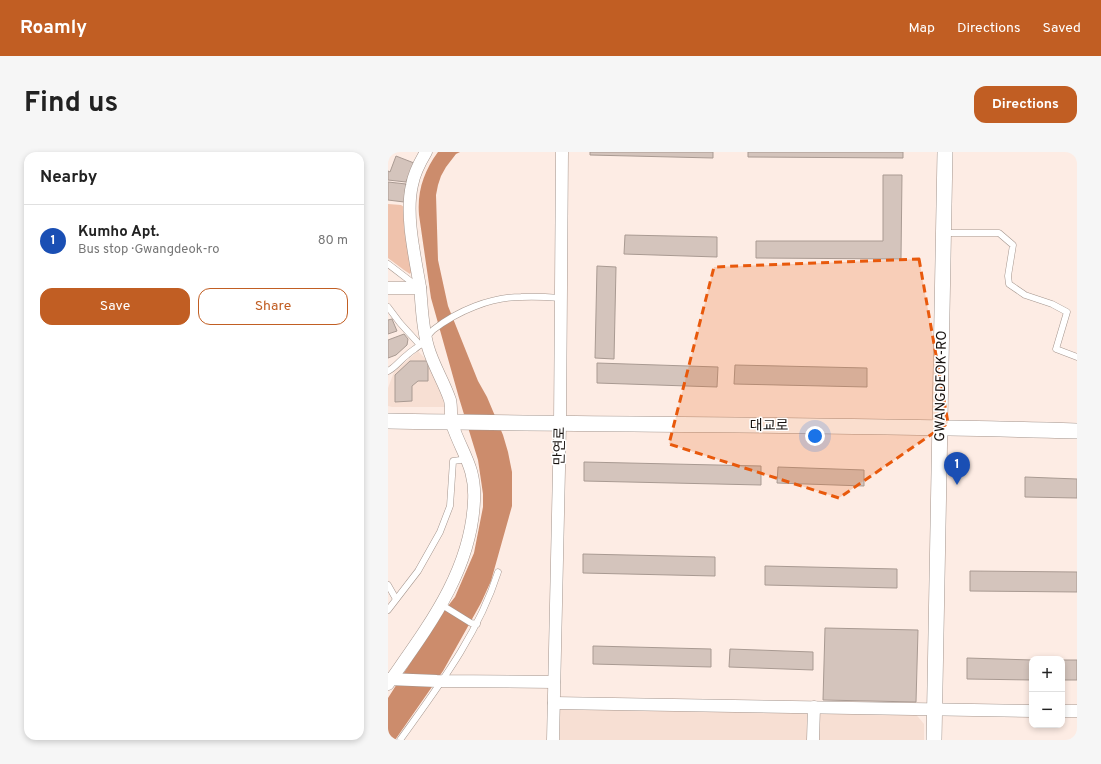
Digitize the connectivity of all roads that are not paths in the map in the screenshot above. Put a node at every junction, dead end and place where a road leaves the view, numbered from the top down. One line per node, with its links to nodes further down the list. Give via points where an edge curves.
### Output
1 (426, 152): 7 (street, via 420,161 412,185 410,206)
2 (562, 152): 8 (street, 만연로)
3 (945, 152): 4 (street, GWANGDEOK-RO)
4 (944, 233): 11 (lane, via 999,233 1008,240 1013,245 1009,284 1025,295 1067,312 1056,349); 16 (street, GWANGDEOK-RO)
5 (388, 264): 7 (lane)
6 (388, 288): 7 (street)
7 (420, 288): 10 (street)
8 (561, 298): 10 (lane, via 520,297 483,304 456,314); 15 (street, 만연로)
9 (388, 307): 10 (lane, via 400,323)
10 (426, 338): 12 (lane); 14 (street)
11 (1077, 357)
12 (388, 371)
13 (388, 421): 14 (street, 대교로)
14 (457, 422): 15 (street, 대교로); 18 (street)
15 (560, 424): 16 (street, 대교로); 27 (street, 만연로)
16 (939, 426): 17 (street, 대교로); 30 (street, GWANGDEOK-RO)
17 (1077, 431)
18 (468, 459): 21 (lane, via 453,461 450,506 440,532 418,571); 22 (street, via 474,478 469,537)
19 (498, 572): 24 (lane, via 489,598)
20 (388, 585): 21 (lane)
21 (396, 600): 23 (lane)
22 (444, 607): 24 (lane); 25 (street)
23 (388, 610)
24 (474, 624): 26 (lane)
25 (391, 680): 26 (street)
26 (439, 681): 27 (street); 34 (lane)
27 (554, 682): 28 (street, 만연로)
28 (554, 703): 29 (street); 35 (street, 만연로)
29 (814, 708): 30 (street); 36 (street)
30 (934, 709): 31 (street); 37 (street, GWANGDEOK-RO)
31 (1029, 711)
32 (1065, 711): 33 (street)
33 (1077, 711)
34 (400, 740)
35 (553, 740)
36 (813, 740)
37 (934, 740)

